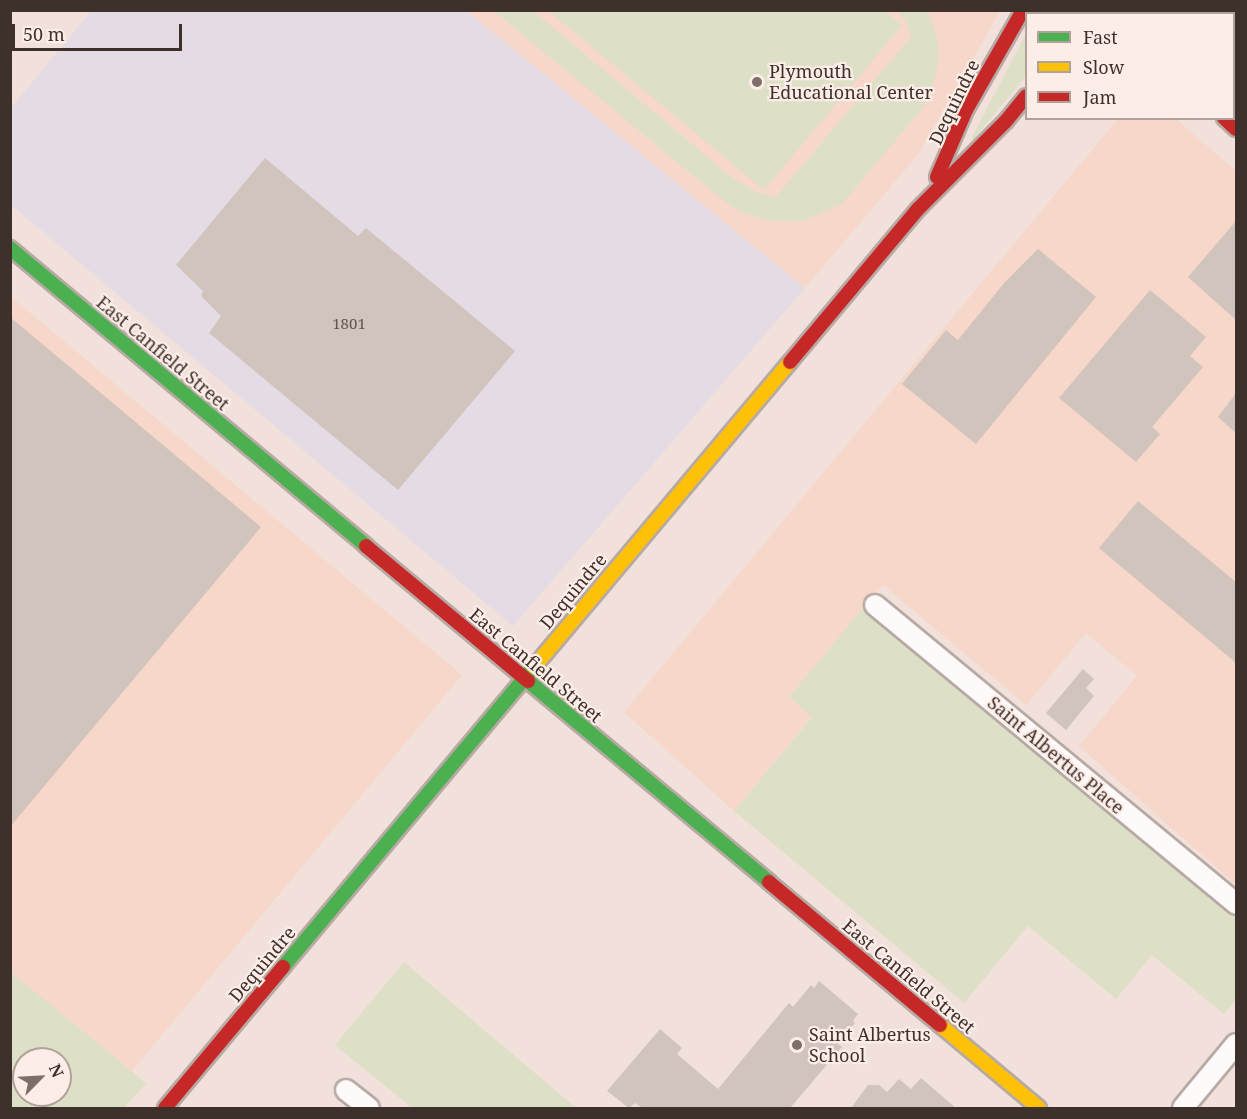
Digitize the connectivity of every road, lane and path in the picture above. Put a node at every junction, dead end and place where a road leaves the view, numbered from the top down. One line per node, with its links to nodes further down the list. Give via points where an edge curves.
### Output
1 (1023, 10): 3 (street, Dequindre, via 966,110 943,166)
2 (1025, 97): 3 (street, Dequindre)
3 (918, 209): 6 (street, Dequindre)
4 (10, 248): 6 (street, East Canfield Street)
5 (875, 605): 7 (street, Saint Albertus Place)
6 (524, 678): 10 (street, Dequindre); 12 (street, East Canfield Street)
7 (1236, 904)
8 (1236, 1044): 13 (street)
9 (346, 1090): 11 (street)
10 (165, 1108)
11 (369, 1108)
12 (1039, 1108)
13 (1183, 1108)

